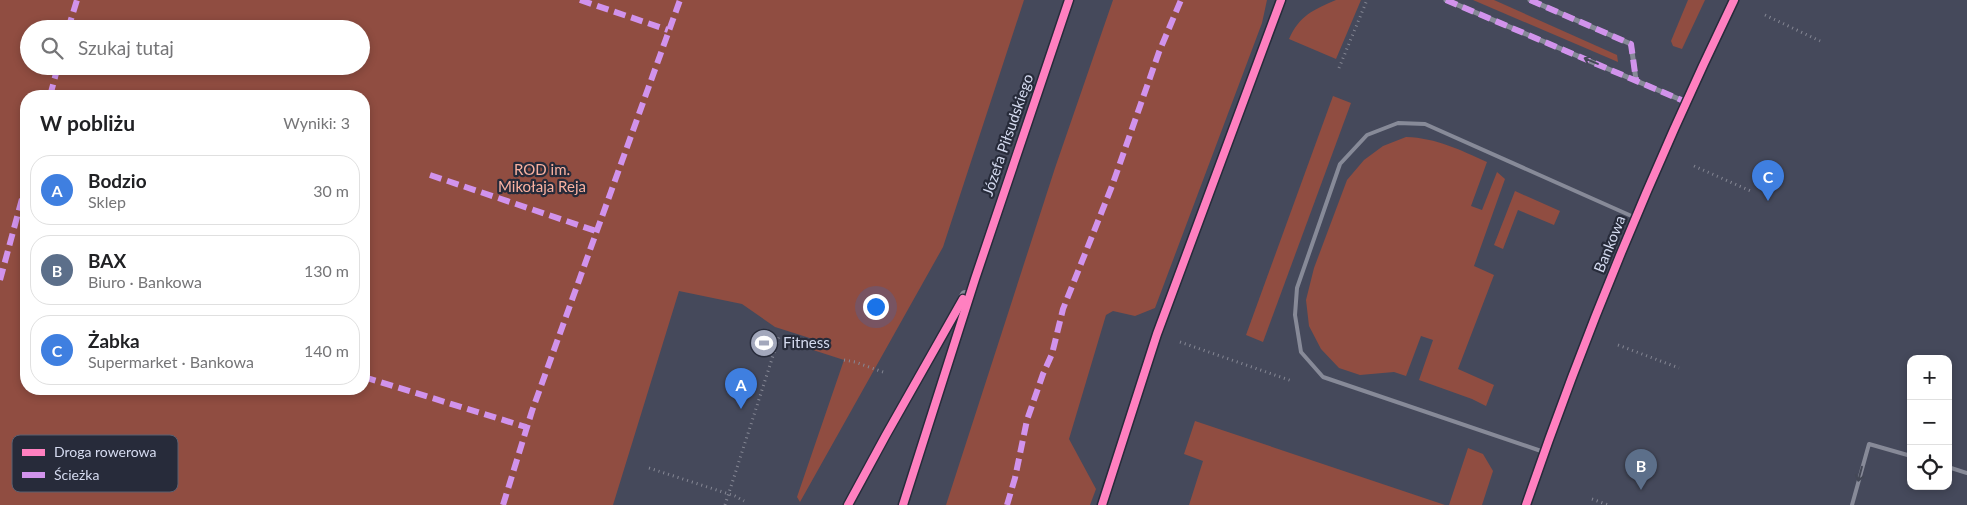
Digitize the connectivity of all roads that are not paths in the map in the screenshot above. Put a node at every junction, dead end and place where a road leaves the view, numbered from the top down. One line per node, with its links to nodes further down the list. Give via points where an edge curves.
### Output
1 (1069, 0): 9 (street, Józefa Piłsudskiego)
2 (1281, 0): 16 (street, via 1157,334)
3 (1446, 0): 6 (street, one-way to 3)
4 (1530, 0): 6 (street, via 1631,44)
5 (1734, 0): 7 (street, Bankowa)
6 (1636, 80): 7 (street)
7 (1686, 102): 8 (street, Bankowa)
8 (1636, 218): 10 (street, Bankowa); 10 (lane, via 1425,124 1398,123 1367,135 1340,164 1297,288 1295,315 1301,352 1323,377)
9 (975, 279): 14 (street, Józefa Piłsudskiego); 15 (street, Józefa Piłsudskiego)
10 (1544, 452): 17 (street, Bankowa)
11 (1907, 455): 18 (lane, one-way to 18, via 1869,444)
12 (1952, 469): 13 (lane)
13 (1967, 473)
14 (848, 505)
15 (904, 505)
16 (1102, 505)
17 (1526, 505)
18 (1852, 505)

